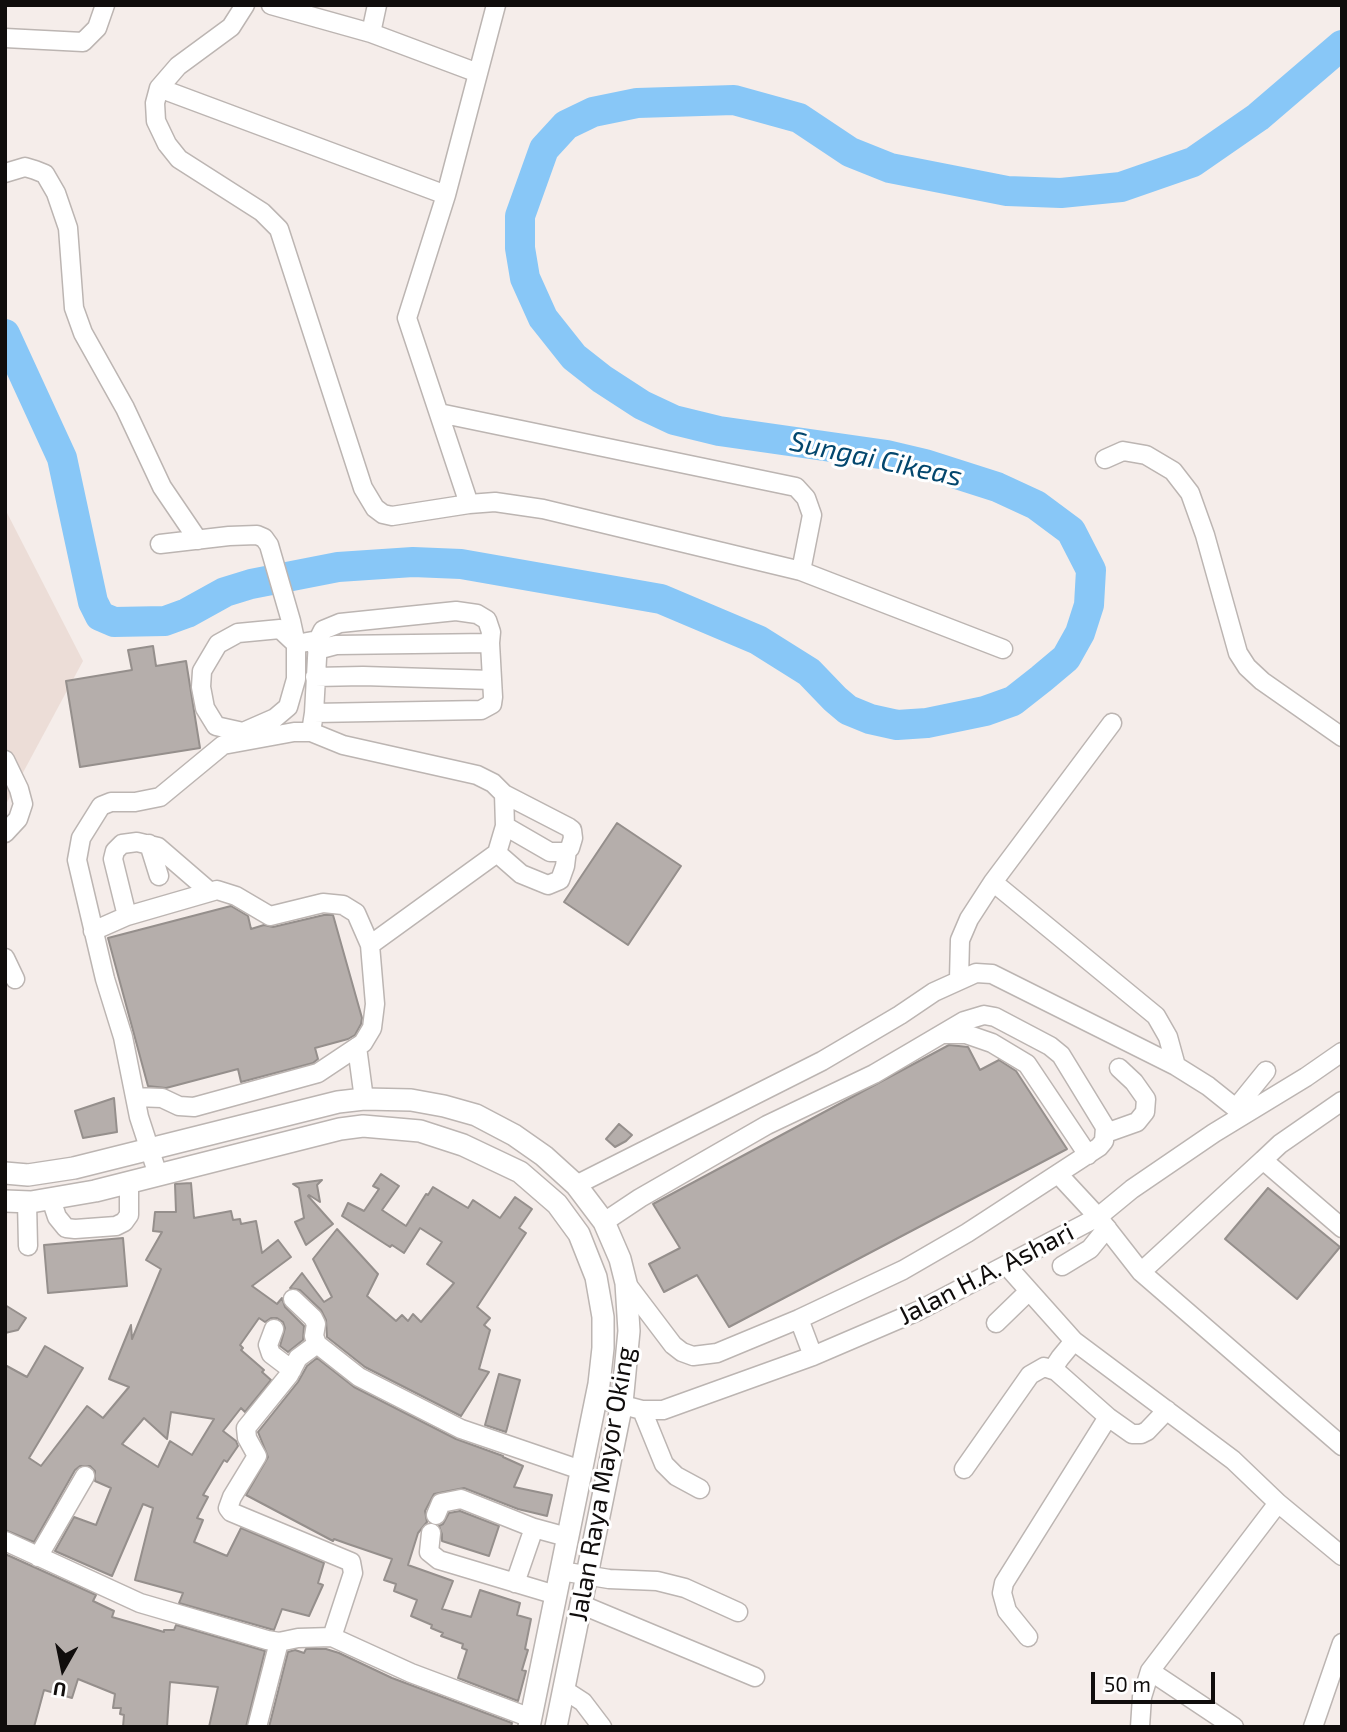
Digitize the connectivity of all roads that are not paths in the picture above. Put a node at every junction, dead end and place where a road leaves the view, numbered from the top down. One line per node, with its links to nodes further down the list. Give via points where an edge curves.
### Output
1 (105, 5): 7 (street, via 97,28 83,42)
2 (245, 5): 9 (street, via 231,27 178,66)
3 (271, 5): 6 (street)
4 (377, 5): 6 (street)
5 (496, 5): 8 (street)
6 (371, 33): 8 (street)
7 (5, 38)
8 (478, 73): 11 (street)
9 (159, 88): 11 (street); 14 (street, via 156,121 179,159 262,212 279,229 363,488 375,508 392,516)
10 (5, 173): 15 (street, via 24,167 35,170 45,174 56,193 68,228 74,308 83,333 162,487)
11 (446, 195): 12 (street, via 407,318)
12 (439, 413): 14 (street); 17 (street, via 796,487 812,515)
13 (1105, 459): 28 (street, via 1123,451 1146,455 1173,471 1190,493 1205,535 1238,653 1262,681)
14 (469, 504): 17 (street, via 495,502 543,509)
15 (198, 540): 16 (street); 19 (street, via 264,538)
16 (160, 544)
17 (801, 571): 21 (street)
18 (491, 643): 20 (street); 20 (street, via 487,620 456,611 340,622 323,630); 23 (street)
19 (296, 644): 20 (street); 26 (street, via 296,679 288,707 243,732); 26 (street, via 280,629 237,634 218,644 202,671 201,687 205,708)
20 (317, 645): 22 (street)
21 (1003, 649)
22 (315, 677): 23 (street); 24 (street)
23 (492, 680): 24 (street, via 492,704 481,710)
24 (314, 713): 27 (street)
25 (1112, 723): 38 (street)
26 (216, 726): 29 (street)
27 (311, 732): 29 (street); 31 (street, via 342,745 477,775)
28 (1342, 737)
29 (223, 745): 41 (street, via 160,797 111,802 95,813 81,838 77,860)
30 (5, 760): 33 (street, via 23,804 18,819)
31 (504, 794): 32 (street); 35 (street, via 572,830)
32 (505, 826): 35 (street, via 550,852); 36 (street)
33 (5, 833)
34 (149, 844): 37 (street); 39 (street); 40 (street, via 122,844 115,851)
35 (567, 850): 36 (street, via 560,880 548,885 522,874)
36 (497, 853): 42 (street)
37 (159, 876)
38 (993, 882): 45 (street, via 963,928); 49 (street, via 1156,1016)
39 (209, 891): 40 (street); 42 (street, via 236,896 270,916 323,903 343,905 356,913)
40 (127, 916): 41 (street)
41 (93, 931): 52 (street)
42 (370, 945): 47 (street, via 376,1004 367,1038)
43 (5, 958): 44 (street)
44 (15, 979)
45 (959, 979): 49 (street, via 992,974); 64 (street, via 822,1061)
46 (939, 1034): 56 (street, via 984,1015 1050,1046 1071,1069); 58 (street, via 966,1034 1027,1064); 68 (street, via 874,1074 767,1125)
47 (357, 1047): 52 (street, via 317,1073 194,1107 162,1098); 53 (street)
48 (1342, 1052): 55 (street, Jalan H.A. Ashari, via 1306,1077)
49 (1176, 1066): 55 (street)
50 (1119, 1069): 56 (street, via 1146,1099 1145,1112 1137,1122)
51 (1266, 1071): 55 (street)
52 (135, 1097): 57 (street)
53 (364, 1099): 57 (main road, Jalan Raya Mayor Oking); 64 (main road, Jalan Raya Mayor Oking, via 411,1100 476,1115 514,1135)
54 (1342, 1101): 59 (street)
55 (1239, 1111): 69 (street, Jalan H.A. Ashari, via 1132,1189)
56 (1106, 1133): 58 (street)
57 (151, 1150): 60 (main road, Jalan Raya Mayor Oking, via 47,1174); 61 (street)
58 (1088, 1155): 62 (street)
59 (1263, 1160): 70 (street); 74 (street)
60 (5, 1173)
61 (158, 1175): 63 (main road, Jalan Raya Mayor Oking); 86 (main road, Jalan Raya Mayor Oking, via 363,1126 421,1131 503,1163 556,1204 579,1234 588,1255 603,1317)
62 (1059, 1175): 69 (street); 78 (street, via 903,1270)
63 (129, 1182): 65 (main road, Jalan Raya Mayor Oking); 65 (street, via 129,1215 116,1226 66,1228)
64 (576, 1185): 68 (main road, Jalan Raya Mayor Oking)
65 (51, 1199): 67 (main road, Jalan Raya Mayor Oking)
66 (5, 1201): 67 (main road, Jalan Raya Mayor Oking)
67 (27, 1202): 71 (street)
68 (601, 1218): 75 (main road, Jalan Raya Mayor Oking)
69 (1102, 1222): 72 (street, Jalan H.A. Ashari); 73 (street, via 1090,1249); 74 (street)
70 (1342, 1228)
71 (28, 1246)
72 (1007, 1266): 76 (street); 83 (street, Jalan H.A. Ashari)
73 (1062, 1266)
74 (1141, 1272): 91 (street)
75 (626, 1283): 78 (street, via 673,1345 693,1356 717,1353); 87 (main road, Jalan Raya Mayor Oking, via 629,1331)
76 (1029, 1291): 79 (street); 81 (street)
77 (293, 1298): 82 (street, via 313,1318)
78 (799, 1319): 83 (street)
79 (996, 1323)
80 (274, 1329): 84 (street, via 268,1345 271,1354)
81 (1074, 1341): 85 (street, via 1056,1364); 89 (street)
82 (317, 1343): 84 (street, via 298,1358); 93 (street, via 359,1377 449,1424)
83 (813, 1356): 88 (street, Jalan H.A. Ashari, via 684,1404)
84 (292, 1370): 110 (street, via 246,1428 257,1456 228,1508 351,1562 353,1573)
85 (1056, 1371): 90 (street); 92 (street, via 1044,1367 1030,1375)
86 (596, 1398): 87 (street, Jalan H.A. Ashari); 93 (main road, Jalan Raya Mayor Oking)
87 (622, 1403): 88 (street, Jalan H.A. Ashari); 105 (main road, Jalan Raya Mayor Oking)
88 (642, 1409): 95 (street, via 664,1464)
89 (1167, 1410): 90 (street, via 1141,1434 1132,1434); 96 (street, via 1233,1460)
90 (1108, 1417): 111 (street, via 1004,1583 1007,1611)
91 (1342, 1446)
92 (964, 1469)
93 (581, 1470): 100 (main road, Jalan Raya Mayor Oking)
94 (85, 1476): 103 (street)
95 (700, 1489)
96 (1278, 1503): 102 (street); 114 (street)
97 (436, 1515): 98 (street, via 441,1503 461,1499)
98 (534, 1528): 100 (street); 106 (street)
99 (431, 1533): 106 (street, via 429,1552 439,1560)
100 (568, 1537): 104 (main road, Jalan Raya Mayor Oking)
101 (5, 1541): 103 (street)
102 (1342, 1556)
103 (38, 1557): 112 (street, via 140,1603)
104 (561, 1571): 105 (street); 107 (main road, Jalan Raya Mayor Oking)
105 (586, 1576): 108 (main road, Jalan Raya Mayor Oking); 109 (street, via 657,1581)
106 (515, 1583): 107 (street)
107 (556, 1595): 117 (main road, Jalan Raya Mayor Oking)
108 (580, 1604): 115 (street); 116 (main road, Jalan Raya Mayor Oking)
109 (738, 1612)
110 (332, 1637): 112 (street); 117 (street)
111 (1028, 1637)
112 (279, 1642): 118 (street)
113 (1342, 1643): 123 (street)
114 (1150, 1671): 121 (street); 122 (street)
115 (755, 1676)
116 (563, 1689): 119 (main road, Jalan Raya Mayor Oking); 120 (street, via 583,1702)
117 (530, 1722)
118 (257, 1727)
119 (556, 1727)
120 (602, 1727)
121 (1140, 1727)
122 (1234, 1727)
123 (1312, 1727)

